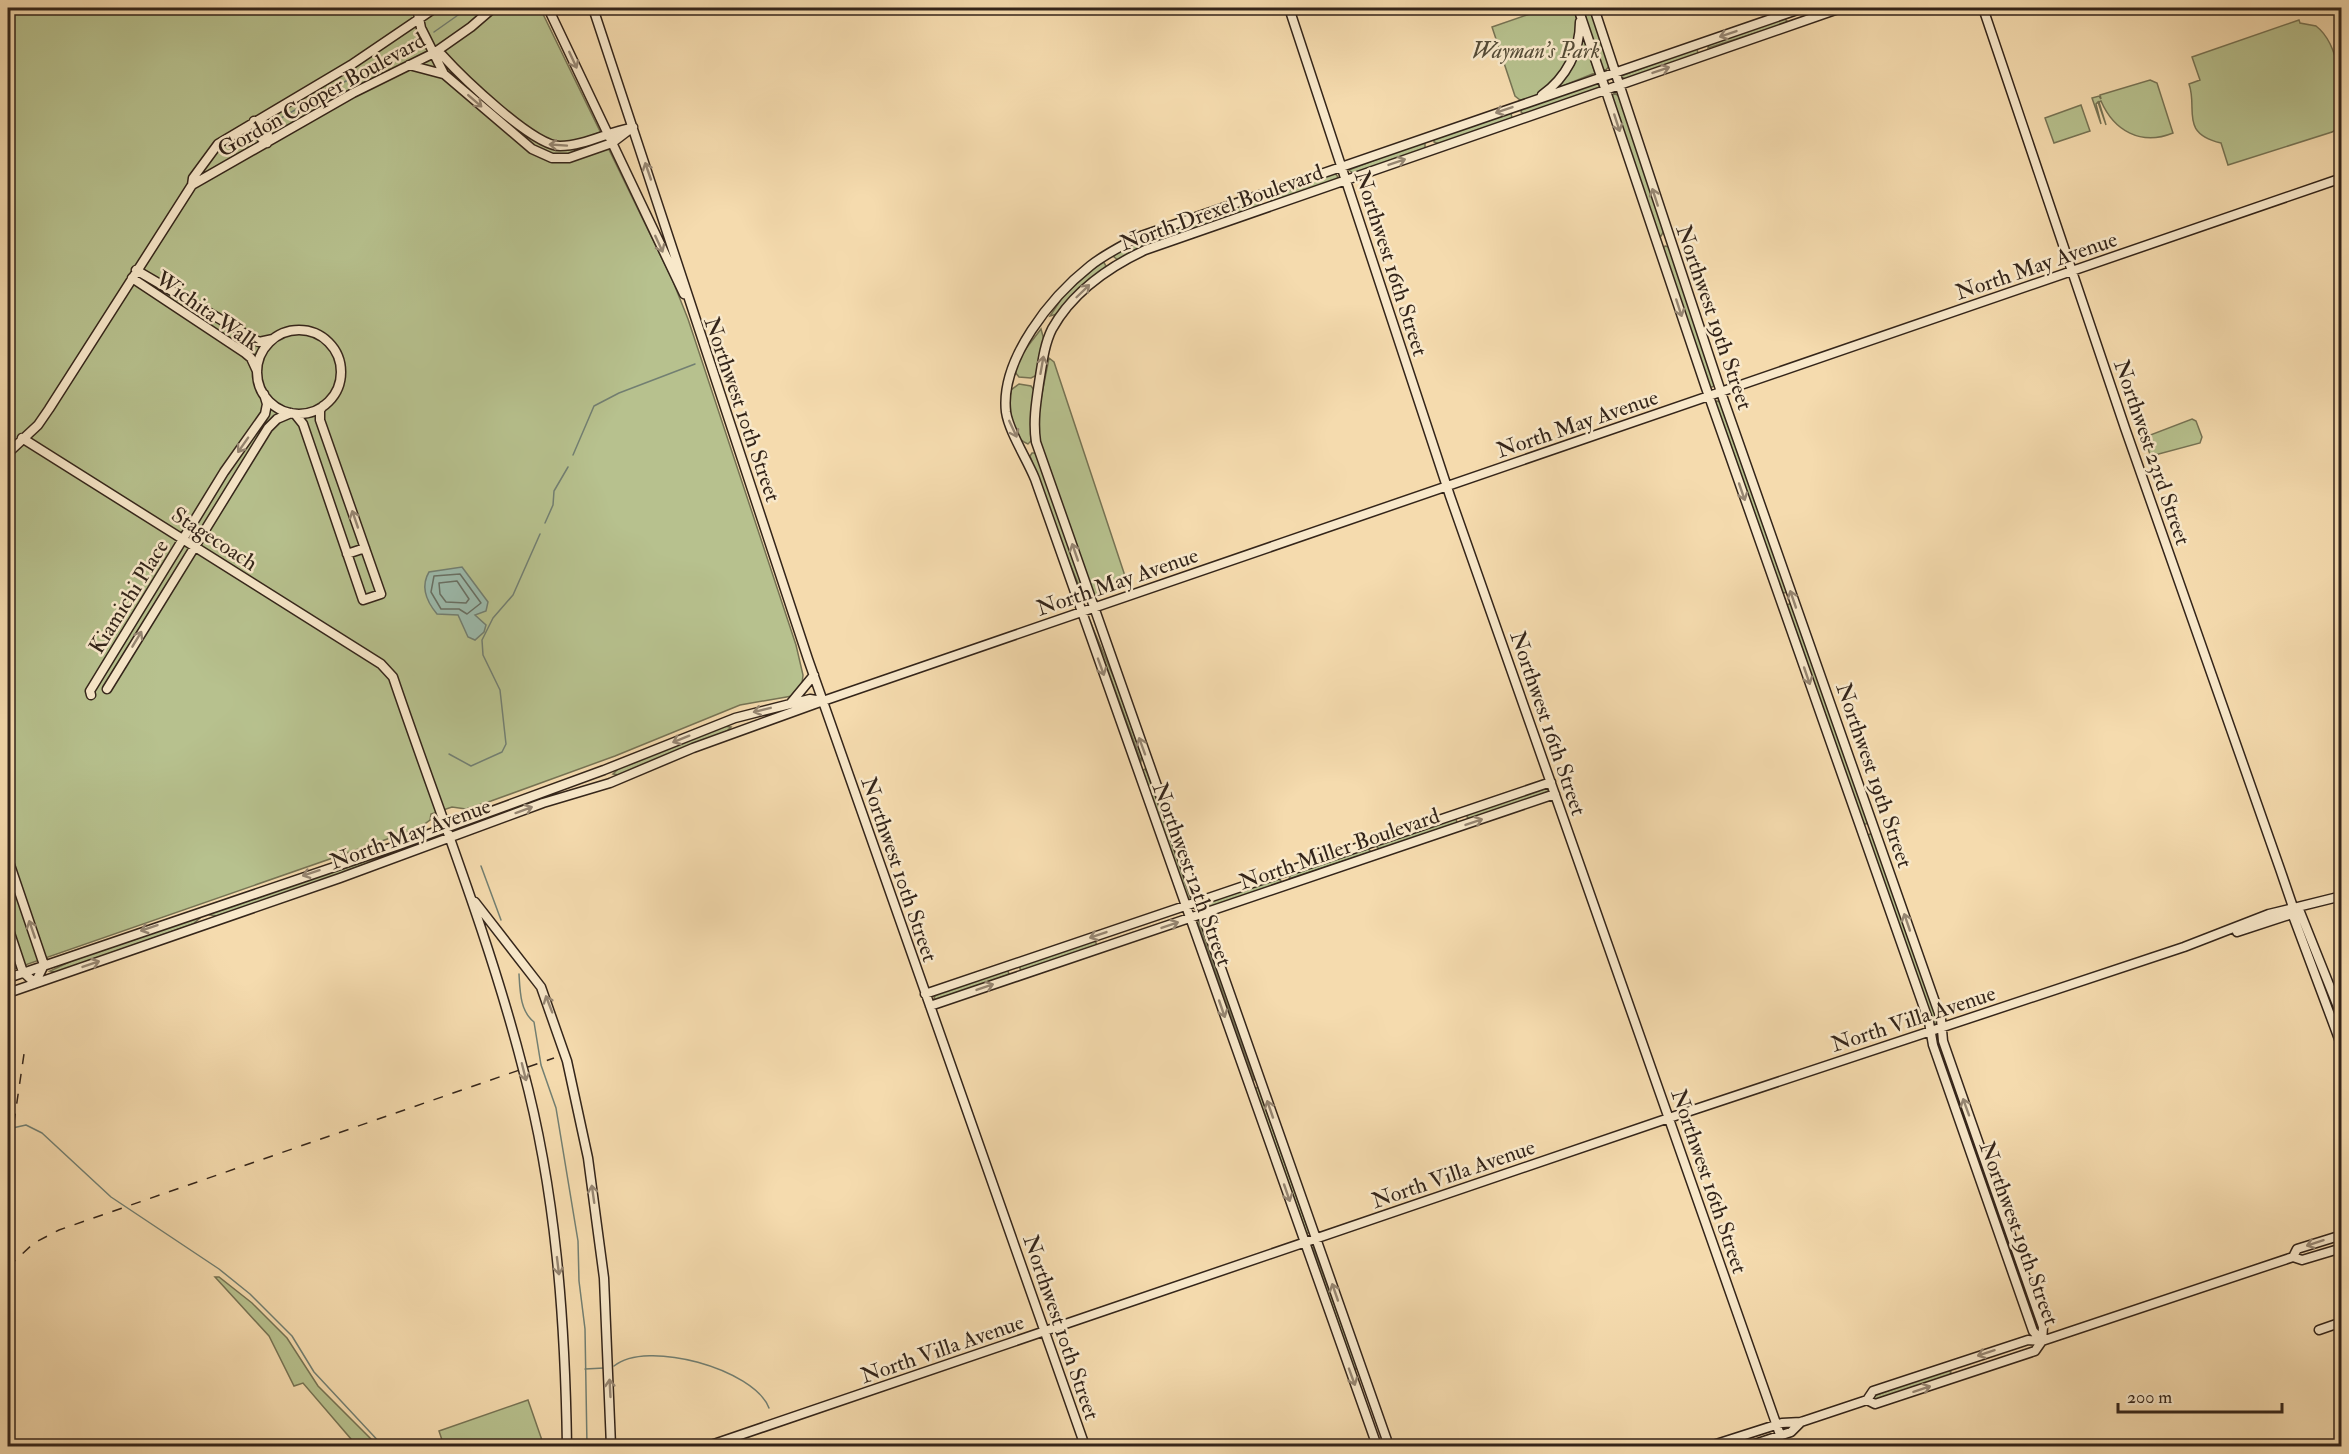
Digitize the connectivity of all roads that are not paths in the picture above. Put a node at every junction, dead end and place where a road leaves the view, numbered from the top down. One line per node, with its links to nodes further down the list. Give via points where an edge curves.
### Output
1 (417, 8): 12 (street)
2 (435, 8): 12 (street, Gordon Cooper Boulevard)
3 (493, 8): 13 (street, Gordon Cooper Boulevard)
4 (548, 8): 25 (street, Northwest 10th Street, one-way to 25)
5 (593, 8): 24 (street, Northwest 10th Street)
6 (1288, 8): 28 (street, Northwest 16th Street)
7 (1594, 8): 17 (street, Northwest 19th Street)
8 (1803, 8): 17 (street, Northwest 12th Street, one-way to 17)
9 (1842, 8): 20 (street, North Drexel Boulevard, one-way to 9)
10 (1983, 8): 32 (street, Northwest 23rd Street)
11 (1579, 9): 19 (street, Northwest 19th Street); 22 (street, via 1580,31 1572,61 1562,77)
12 (419, 19): 14 (street); 23 (street, Gordon Cooper Boulevard, via 351,65)
13 (455, 39): 14 (street, Gordon Cooper Boulevard); 16 (street, via 450,51)
14 (434, 53): 15 (street, Gordon Cooper Boulevard); 16 (street, via 442,55); 18 (street)
15 (409, 65): 18 (street); 26 (street, Gordon Cooper Boulevard)
16 (451, 66): 25 (street, one-way to 16, via 569,145 539,141)
17 (1615, 73): 19 (street, Northwest 12th Street); 20 (street, Northwest 19th Street)
18 (444, 74): 27 (street, one-way to 27, via 539,153 569,158)
19 (1601, 77): 21 (street, Northwest 19th Street); 22 (street, Northwest 12th Street)
20 (1618, 85): 21 (street, North Drexel Boulevard); 38 (street, Northwest 19th Street, one-way to 20)
21 (1606, 89): 30 (street, North Drexel Boulevard, one-way to 21); 40 (street, Northwest 19th Street, one-way to 40)
22 (1534, 100): 28 (street, Northwest 12th Street, one-way to 28)
23 (254, 121): 26 (street, via 261,139); 31 (street, Gordon Cooper Boulevard, via 218,144)
24 (633, 127): 25 (street); 27 (street); 34 (street, Northwest 10th Street, one-way to 24)
25 (607, 132): 27 (street, Northwest 10th Street)
26 (267, 143): 31 (street, Gordon Cooper Boulevard)
27 (612, 143): 34 (street, Northwest 10th Street, one-way to 34)
28 (1341, 167): 30 (street, Northwest 16th Street); 51 (street, Northwest 12th Street, one-way to 51, via 1138,237 1069,284 1012,366 1006,412 1028,461)
29 (2342, 178): 32 (street, North May Avenue)
30 (1345, 180): 36 (street, North Drexel Boulevard, one-way to 30, via 1075,299 1128,258); 45 (street, Northwest 16th Street)
31 (192, 185): 33 (street, Gordon Cooper Boulevard)
32 (2072, 272): 38 (street, North May Avenue); 69 (street, Northwest 23rd Street)
33 (134, 274): 35 (street, Wichita Walk, via 259,342); 37 (street, Wichita Walk, via 251,358); 43 (street, Gordon Cooper Boulevard, via 49,409)
34 (688, 301): 52 (street, Northwest 10th Street)
35 (276, 337): 37 (street, via 261,355); 41 (street, via 291,331 307,331 331,345 339,359 340,379 334,395)
36 (1049, 338): 50 (street, Northwest 12th Street, one-way to 36, via 1035,432 1036,403)
37 (257, 375): 39 (street)
38 (1721, 392): 40 (street, North May Avenue); 87 (street, Northwest 19th Street, one-way to 38)
39 (264, 394): 42 (street, via 274,406); 46 (street, Kiamichi Place, one-way to 46, via 265,414)
40 (1709, 396): 45 (street, North May Avenue); 88 (street, Northwest 19th Street, one-way to 88)
41 (323, 406): 42 (street, via 308,413); 48 (street, one-way to 41, via 320,420)
42 (293, 413): 47 (street, Kiamichi Place, via 277,419 268,428); 49 (street, via 303,424)
43 (22, 438): 44 (street, Gordon Cooper Boulevard); 46 (street, Stagecoach)
44 (8, 453)
45 (1447, 486): 50 (street, North May Avenue); 59 (street, Northwest 16th Street)
46 (184, 539): 47 (street, Stagecoach); 54 (street, Kiamichi Place)
47 (194, 547): 53 (street, Kiamichi Place, one-way to 47); 61 (street, Stagecoach, via 387,669)
48 (365, 548): 49 (street); 49 (street, via 381,594 363,600)
49 (347, 554)
50 (1094, 608): 51 (street, North May Avenue); 66 (street, Northwest 12th Street, one-way to 50)
51 (1081, 612): 55 (street, North May Avenue); 68 (street, Northwest 12th Street, one-way to 68)
52 (814, 675): 55 (street, Northwest 10th Street); 56 (street)
53 (107, 689)
54 (91, 695)
55 (823, 701): 56 (street, North May Avenue, via 810,699); 58 (street, North May Avenue); 82 (street, Northwest 10th Street)
56 (790, 704): 57 (street, North May Avenue, one-way to 57)
57 (735, 718): 58 (street); 61 (street, North May Avenue, one-way to 61)
58 (740, 731): 62 (street, North May Avenue, one-way to 58, via 610,783)
59 (1551, 782): 60 (street, Northwest 16th Street); 66 (street, North Miller Boulevard)
60 (1555, 794): 70 (street, North Miller Boulevard, one-way to 60); 90 (street, Northwest 16th Street)
61 (446, 827): 62 (street); 75 (street, North May Avenue, one-way to 75)
62 (449, 837): 64 (street); 80 (street, North May Avenue, one-way to 62)
63 (8, 859): 75 (street, one-way to 63)
64 (470, 896): 104 (street, one-way to 104, via 523,1068 544,1166 560,1281); 105 (street, one-way to 64, via 604,1278 588,1158 565,1054 541,987)
65 (2342, 896): 69 (street, North Villa Avenue)
66 (1197, 902): 68 (street, North Miller Boulevard); 70 (street, Northwest 12th Street)
67 (2342, 902): 69 (street, North Villa Avenue)
68 (1186, 906): 71 (street, Northwest 12th Street); 82 (street, North Miller Boulevard, one-way to 82)
69 (2295, 911): 73 (street, Northwest 23rd Street); 74 (street, Northwest 23rd Street); 87 (street, North Villa Avenue)
70 (1202, 914): 71 (street, North Miller Boulevard); 92 (street, Northwest 12th Street, one-way to 70)
71 (1190, 918): 85 (street, North Miller Boulevard, one-way to 71); 93 (street, Northwest 12th Street, one-way to 93)
72 (8, 927): 77 (street)
73 (2314, 943): 74 (street); 76 (street, Northwest 23rd Street)
74 (2304, 947): 78 (street, Northwest 23rd Street)
75 (44, 965): 77 (street, North May Avenue); 80 (street)
76 (2324, 968): 78 (street); 83 (street, Northwest 23rd Street)
77 (23, 972): 79 (street, North May Avenue); 80 (street)
78 (2313, 972): 84 (street, Northwest 23rd Street)
79 (8, 978)
80 (35, 984): 81 (street, North May Avenue)
81 (8, 993)
82 (925, 994): 85 (street, Northwest 10th Street)
83 (2334, 996): 84 (street); 86 (street, Northwest 23rd Street)
84 (2324, 999): 89 (street, Northwest 23rd Street)
85 (930, 1006): 98 (street, Northwest 10th Street)
86 (2342, 1017)
87 (1942, 1028): 88 (street, North Villa Avenue); 99 (street, Northwest 19th Street, one-way to 87, via 2043,1327 1943,1041)
88 (1931, 1031): 90 (street, North Villa Avenue); 99 (street, Northwest 19th Street, via 2033,1331)
89 (2341, 1044)
90 (1669, 1118): 92 (street, North Villa Avenue); 102 (street, Northwest 16th Street)
91 (2342, 1235): 95 (street, one-way to 95, via 2297,1249)
92 (1316, 1239): 93 (street, North Villa Avenue); 109 (street, Northwest 12th Street, one-way to 92)
93 (1305, 1242): 98 (street, North Villa Avenue); 108 (street, Northwest 12th Street, one-way to 108)
94 (2342, 1248): 95 (street, via 2302,1260)
95 (2293, 1257): 99 (street)
96 (2342, 1322): 97 (street)
97 (2319, 1330)
98 (1044, 1331): 106 (street, North Villa Avenue); 107 (street, Northwest 10th Street)
99 (2042, 1341): 100 (street, one-way to 100, via 2028,1340 1873,1391); 100 (street, one-way to 99, via 1875,1404 2012,1359 2034,1351)
100 (1867, 1400): 101 (street)
101 (1801, 1422): 102 (street); 103 (street)
102 (1777, 1424): 103 (street, Northwest 16th Street); 110 (street)
103 (1781, 1436): 111 (street); 112 (street, Northwest 16th Street)
104 (567, 1446)
105 (611, 1446)
106 (708, 1446)
107 (1085, 1446)
108 (1377, 1446)
109 (1389, 1446)
110 (1710, 1446)
111 (1749, 1446)
112 (1784, 1446)

